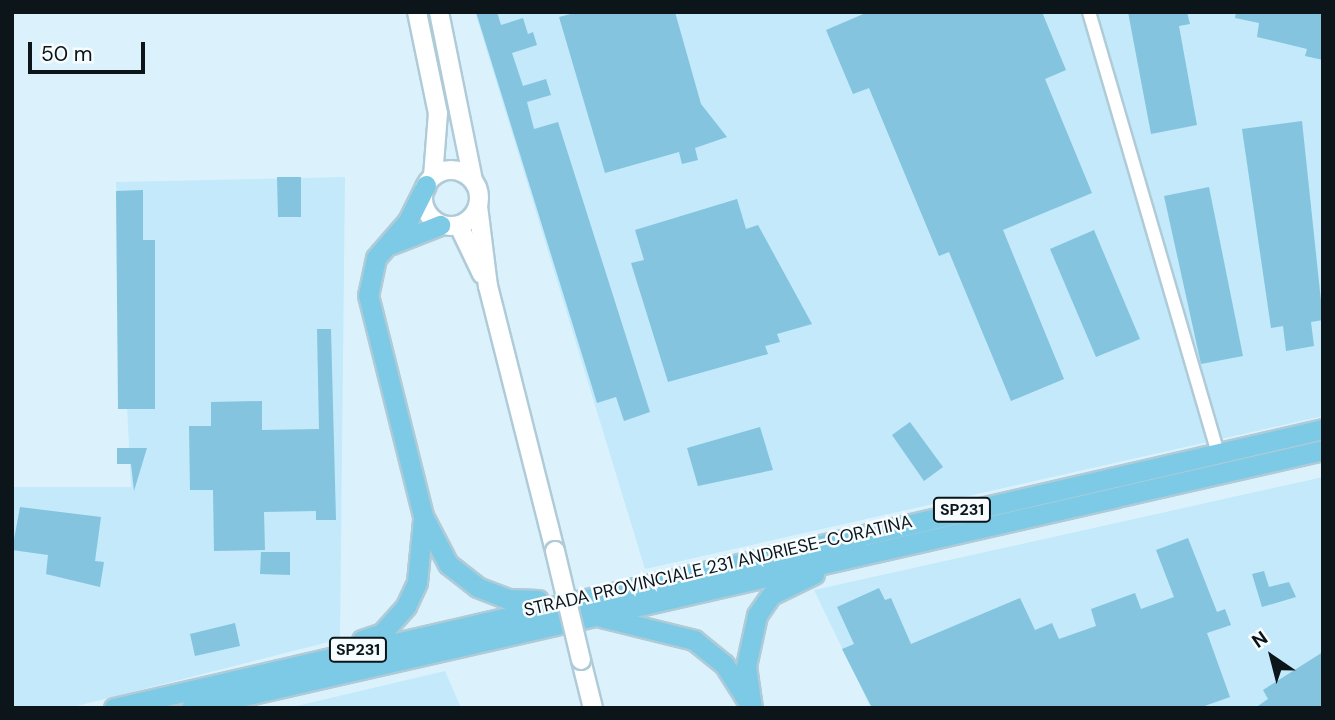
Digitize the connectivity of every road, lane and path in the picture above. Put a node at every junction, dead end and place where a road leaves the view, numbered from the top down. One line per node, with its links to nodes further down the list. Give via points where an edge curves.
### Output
1 (417, 12): 4 (main road, via 438,113)
2 (439, 12): 5 (main road)
3 (1089, 12): 12 (street)
4 (430, 180): 5 (main road, via 455,170); 7 (main road, via 426,212); 8 (main road)
5 (473, 180): 6 (main road)
6 (478, 206): 7 (main road); 9 (main road)
7 (449, 225): 8 (main road); 9 (main road)
8 (388, 246): 13 (main road, via 370,273 368,295)
9 (488, 286): 20 (main road, bridge)
10 (1323, 429): 12 (main road, STRADA PROVINCIALE 231 ANDRIESE-CORATINA / SP231)
11 (1323, 450): 14 (main road, STRADA PROVINCIALE 231 ANDRIESE-CORATINA / SP231)
12 (1218, 452): 15 (main road, STRADA PROVINCIALE 231 ANDRIESE-CORATINA / SP231)
13 (423, 516): 15 (main road, via 448,564 477,587 532,601); 17 (main road, via 417,582 406,606 382,633)
14 (880, 549): 16 (main road, STRADA PROVINCIALE 231 ANDRIESE-CORATINA / SP231); 21 (main road, via 793,582 765,601 751,629 746,666)
15 (601, 593): 17 (main road, STRADA PROVINCIALE 231 ANDRIESE-CORATINA / SP231)
16 (590, 615): 19 (main road, STRADA PROVINCIALE 231 ANDRIESE-CORATINA / SP231); 21 (main road, via 694,640 724,664)
17 (321, 658): 18 (main road, STRADA PROVINCIALE 231 ANDRIESE-CORATINA / SP231)
18 (114, 708)
19 (191, 708)
20 (593, 708)
21 (752, 708)

